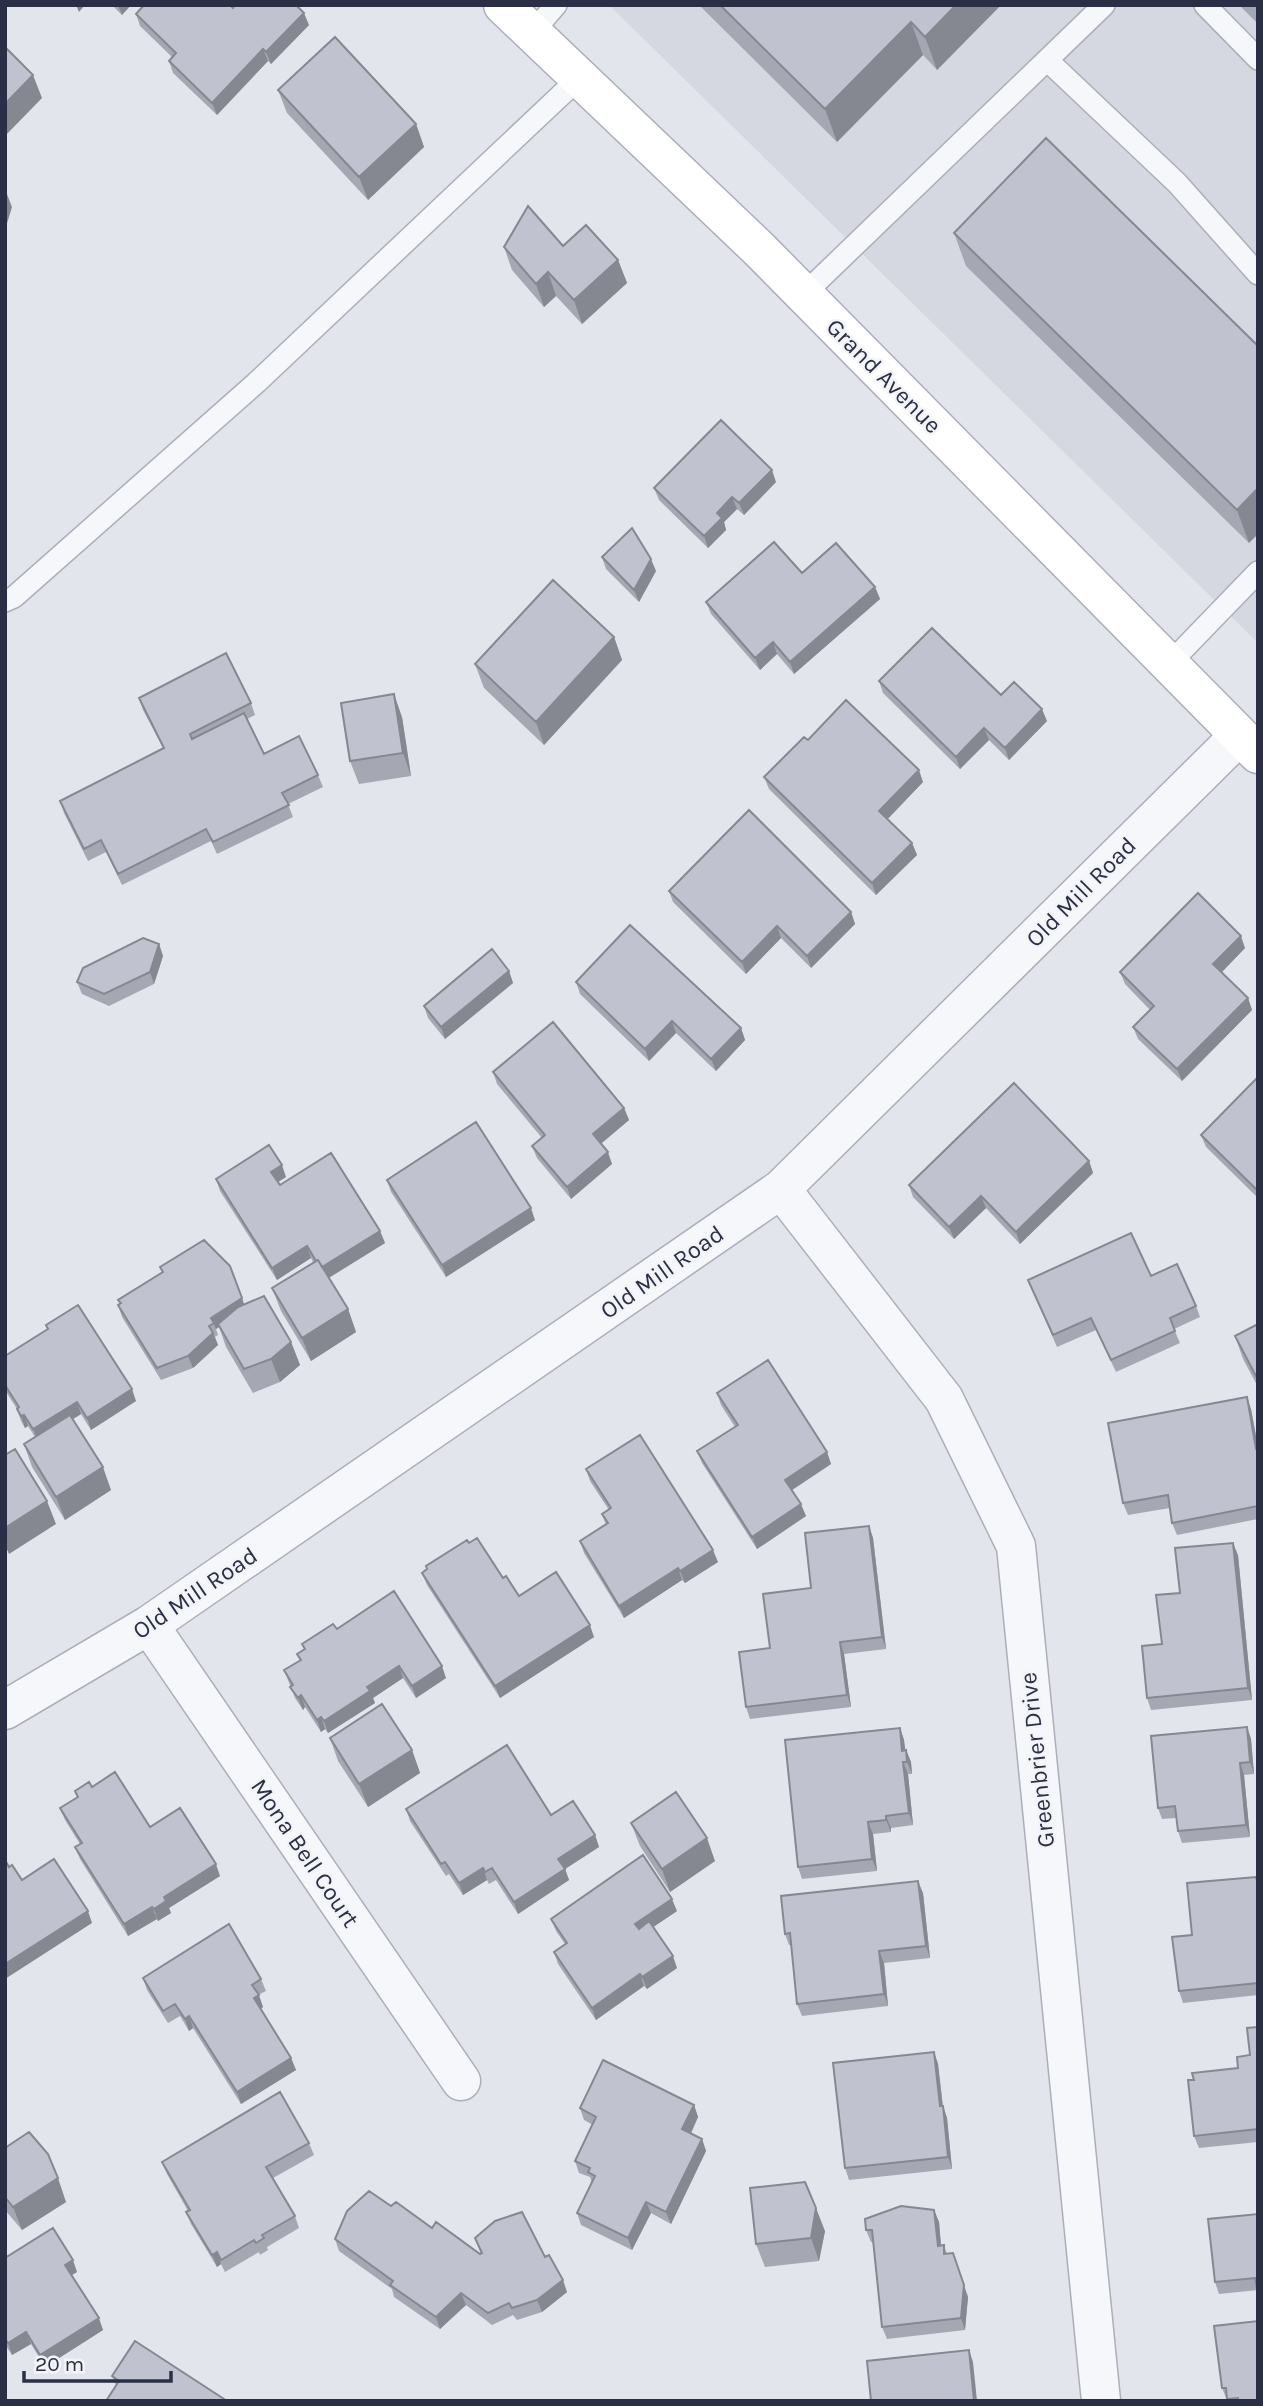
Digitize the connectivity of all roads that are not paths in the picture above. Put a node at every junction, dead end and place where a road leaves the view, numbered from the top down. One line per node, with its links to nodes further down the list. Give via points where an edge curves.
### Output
1 (503, 5): 5 (street, Grand Avenue)
2 (556, 5): 5 (lane)
3 (1104, 5): 7 (lane)
4 (1205, 5): 6 (lane)
5 (531, 34): 8 (street, Grand Avenue)
6 (1258, 59)
7 (1047, 60): 9 (lane, via 1177,183); 10 (lane)
8 (578, 79): 10 (street, Grand Avenue); 12 (lane, via 256,383)
9 (1258, 274)
10 (803, 295): 13 (street, Grand Avenue)
11 (1258, 572): 13 (lane)
12 (5, 601)
13 (1168, 664): 14 (street, Grand Avenue)
14 (1249, 745): 15 (street, Old Mill Road)
15 (781, 1189): 16 (street, Old Mill Road); 19 (street, Greenbrier Drive, via 944,1399 1016,1546)
16 (149, 1625): 17 (street, Old Mill Road); 18 (street, Mona Bell Court)
17 (5, 1710)
18 (461, 2081)
19 (1101, 2401)

